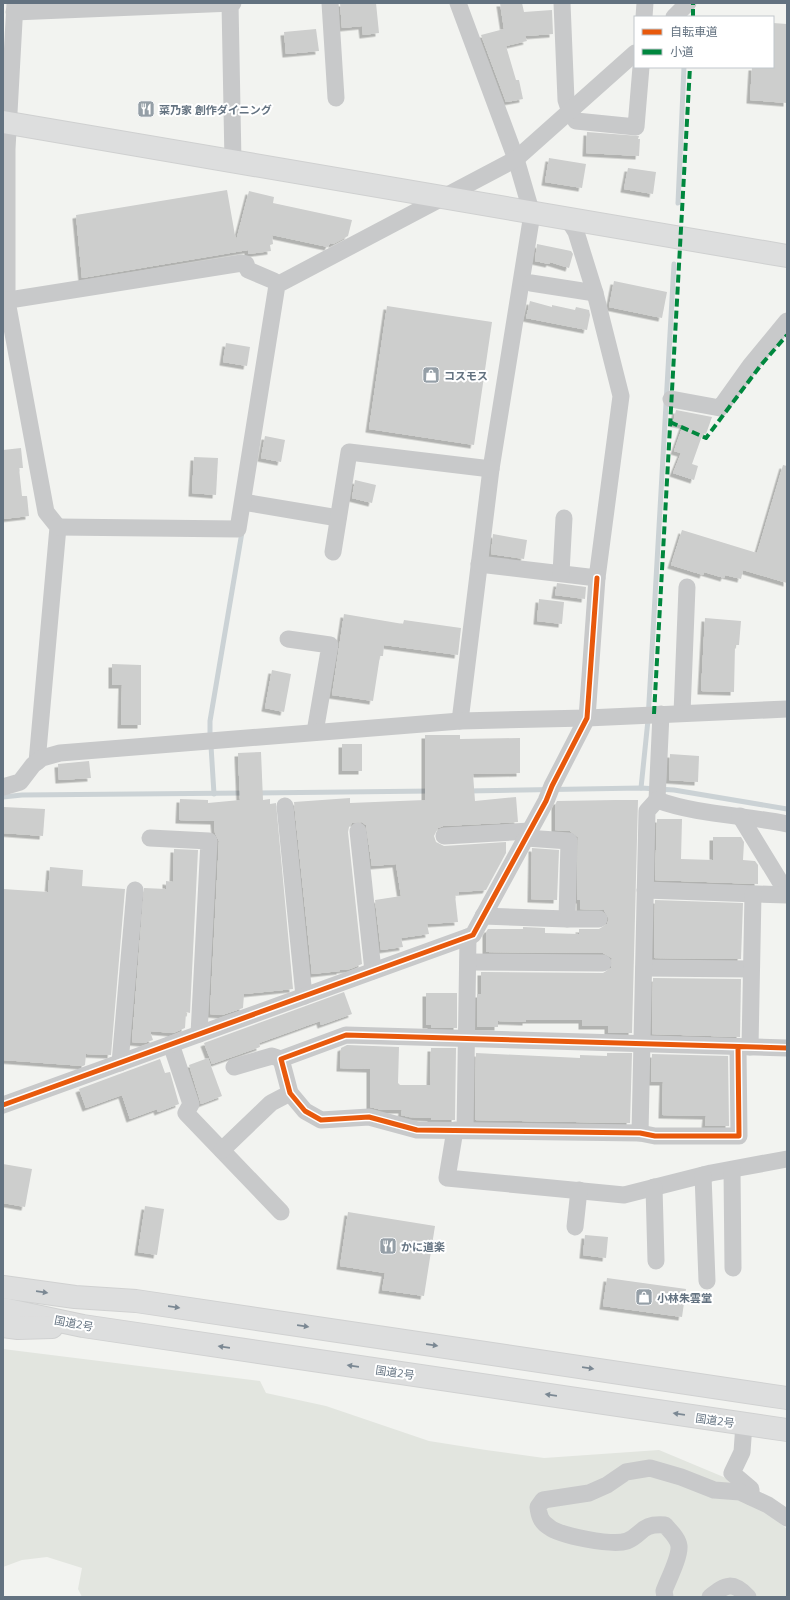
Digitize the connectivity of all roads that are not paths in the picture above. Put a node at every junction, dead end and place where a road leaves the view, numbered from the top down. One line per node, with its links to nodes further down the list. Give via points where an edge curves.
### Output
1 (231, 3): 7 (street); 16 (street)
2 (330, 3): 12 (street)
3 (458, 3): 15 (street)
4 (562, 3): 13 (street, via 566,100)
5 (645, 3): 8 (street)
6 (688, 3): 9 (street)
7 (14, 8): 14 (street)
8 (644, 16)
9 (675, 16)
10 (634, 54): 13 (street)
11 (641, 68): 13 (street, via 636,127 576,121)
12 (336, 98)
13 (570, 112): 15 (street)
14 (6, 122): 16 (main road); 24 (street)
15 (516, 159): 17 (street); 18 (street)
16 (233, 162): 17 (main road)
17 (442, 197): 18 (main road); 22 (street)
18 (532, 214): 19 (main road); 27 (street)
19 (568, 219): 20 (main road); 23 (street, via 576,232)
20 (787, 256)
21 (531, 283): 23 (street)
22 (277, 285): 24 (street, via 274,281 248,270 242,262); 28 (street)
23 (595, 293): 35 (street, via 621,396)
24 (5, 301): 31 (street, via 46,512)
25 (787, 321): 26 (street, via 720,408)
26 (671, 399)
27 (491, 469): 29 (street, via 350,452); 33 (street)
28 (243, 502): 29 (street); 31 (street, via 238,529)
29 (338, 518): 32 (street)
30 (564, 518): 34 (street)
31 (58, 527): 44 (street)
32 (332, 552)
33 (480, 564): 34 (street); 42 (street)
34 (561, 573): 35 (street)
35 (597, 578): 41 (street)
36 (687, 587): 39 (street)
37 (288, 639): 43 (street, via 330,645)
38 (787, 709): 39 (street)
39 (682, 713): 40 (street)
40 (652, 714): 41 (street); 46 (street)
41 (587, 718): 42 (street); 51 (street)
42 (460, 721): 43 (street)
43 (315, 732): 44 (street, via 60,753)
44 (37, 762): 45 (street, via 20,782)
45 (3, 786)
46 (657, 800): 48 (street, via 678,808); 55 (street, via 647,811)
47 (285, 806): 67 (street)
48 (740, 816): 49 (street); 57 (street)
49 (787, 824)
50 (358, 831): 66 (street)
51 (528, 835): 52 (street); 58 (street); 59 (street, via 569,841)
52 (444, 836)
53 (150, 838): 68 (street, via 209,841)
54 (135, 890): 75 (street)
55 (645, 890): 56 (street); 64 (street)
56 (753, 894): 57 (street); 65 (street)
57 (787, 894)
58 (483, 916): 59 (street); 61 (street, via 473,935)
59 (567, 919): 60 (street)
60 (599, 919)
61 (468, 936): 62 (street); 66 (street)
62 (468, 962): 63 (street); 69 (street)
63 (603, 963)
64 (644, 968): 65 (street); 71 (street)
65 (752, 969): 72 (street)
66 (373, 971): 67 (street)
67 (304, 996): 68 (street)
68 (199, 1034): 70 (street)
69 (466, 1039): 71 (street); 74 (street, via 346,1035); 79 (street)
70 (171, 1044): 75 (street); 81 (street, via 191,1104 186,1113)
71 (642, 1044): 72 (street); 80 (street)
72 (744, 1047): 73 (street); 80 (street, via 739,1136 656,1136)
73 (787, 1048)
74 (281, 1059): 76 (street, via 272,1056); 77 (street)
75 (120, 1063): 78 (street)
76 (234, 1067)
77 (290, 1092): 79 (street, via 305,1111 321,1120 368,1117 417,1130); 81 (street, via 271,1103)
78 (3, 1105)
79 (460, 1130): 80 (street); 86 (street, via 448,1178)
80 (640, 1133)
81 (222, 1150): 87 (street)
82 (787, 1159): 83 (street)
83 (732, 1170): 84 (street); 90 (street)
84 (703, 1175): 85 (street); 92 (street)
85 (654, 1187): 86 (street, via 624,1194); 89 (street)
86 (579, 1190): 88 (street)
87 (281, 1212)
88 (575, 1227)
89 (656, 1261)
90 (733, 1268)
91 (3, 1271): 94 (main road, via 70,1282)
92 (707, 1281)
93 (3, 1286): 94 (main road, one-way to 94, via 76,1297)
94 (136, 1301): 98 (main road, one-way to 98)
95 (3, 1309): 97 (main road, 国道2号)
96 (3, 1326): 97 (main road)
97 (83, 1326): 99 (main road, 国道2号, one-way to 97)
98 (787, 1398)
99 (744, 1424): 100 (main road, 国道2号); 101 (street, via 742,1452 732,1473 751,1489)
100 (787, 1430)
101 (751, 1497): 102 (street); 103 (street, via 740,1492 714,1490 650,1468 626,1472 589,1493 543,1500 538,1507 540,1518 550,1528 611,1544 627,1541 653,1524 665,1525 679,1546 664,1591)
102 (787, 1518)
103 (665, 1597)
104 (710, 1597): 105 (street, via 722,1588 731,1586 741,1589)
105 (748, 1597)

